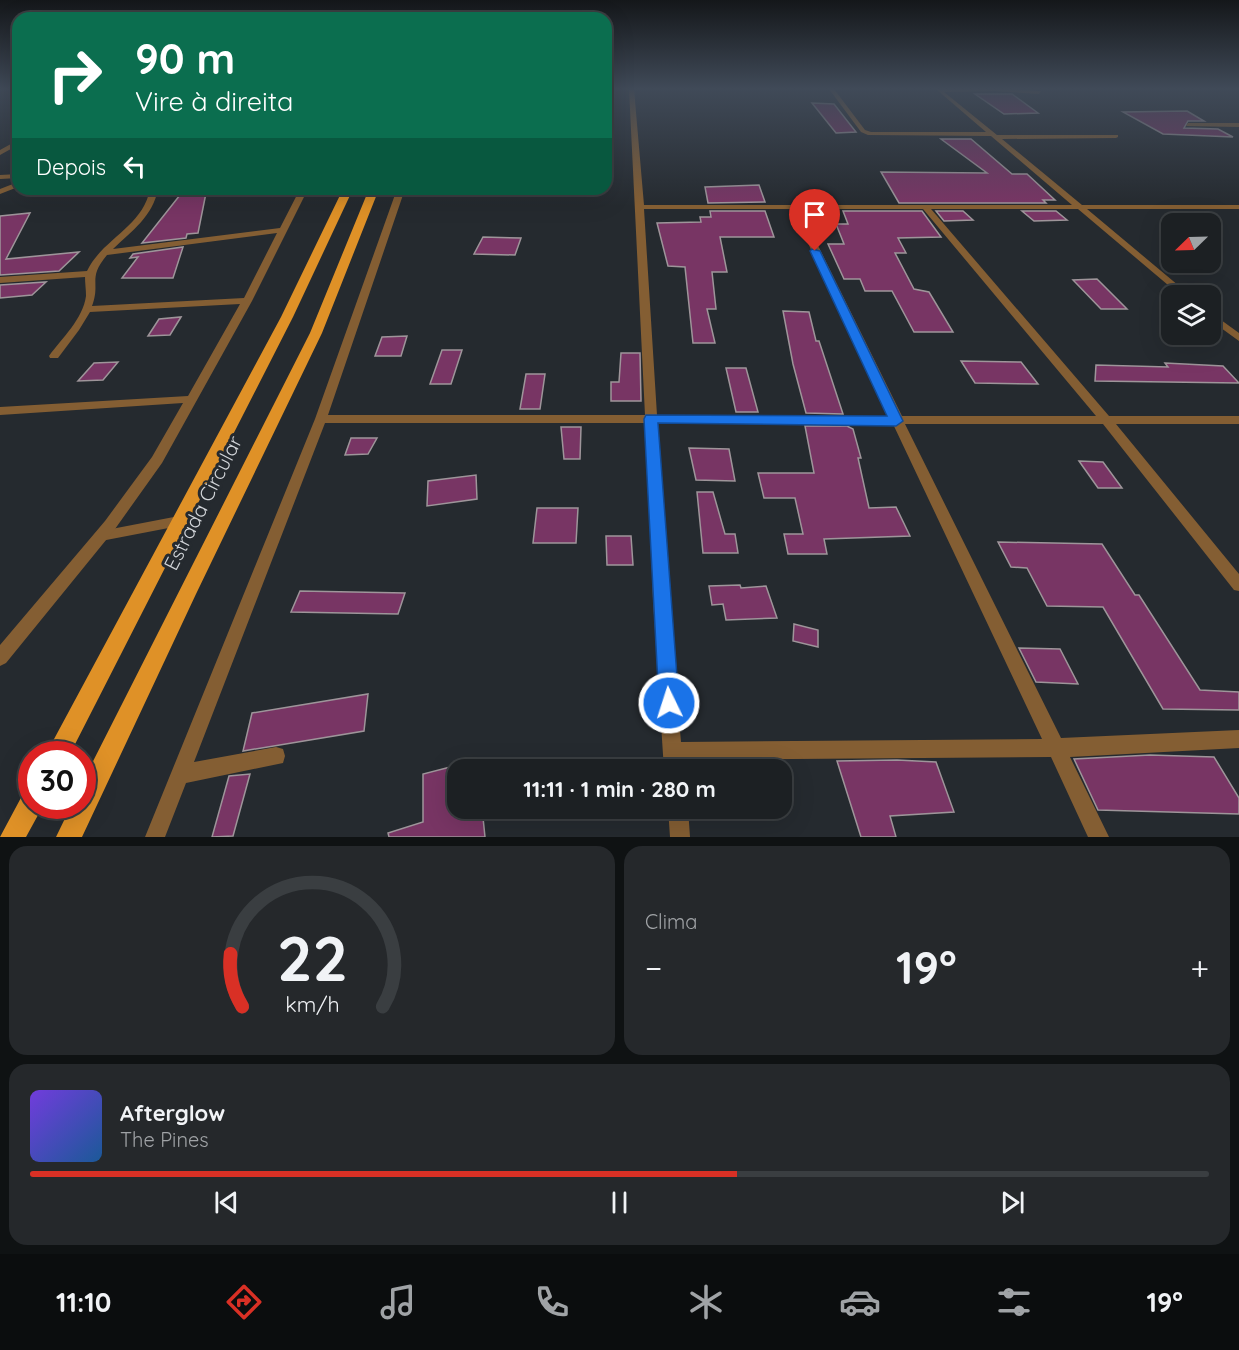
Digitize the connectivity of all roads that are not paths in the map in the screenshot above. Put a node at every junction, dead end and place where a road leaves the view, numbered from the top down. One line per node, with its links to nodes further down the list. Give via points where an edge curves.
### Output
1 (635, 128): 12 (street)
2 (861, 128): 4 (street, via 870,134)
3 (986, 128): 4 (street)
4 (994, 135): 5 (street); 11 (street)
5 (1116, 136)
6 (153, 195): 19 (street, via 151,206)
7 (301, 195): 18 (street)
8 (345, 195): 35 (main road, Estrada Circular, via 287,317)
9 (372, 195): 49 (main road, Estrada Circular, via 316,333)
10 (399, 195): 30 (street)
11 (1078, 206): 13 (street); 14 (street); 22 (street)
12 (642, 207): 16 (street); 31 (street)
13 (925, 207): 16 (street); 34 (street)
14 (1226, 207): 15 (street); 17 (street)
15 (1239, 207)
16 (795, 208): 33 (street)
17 (1239, 215)
18 (283, 230): 19 (street); 23 (street)
19 (103, 253): 20 (street)
20 (89, 274): 21 (street); 24 (street, via 90,299)
21 (0, 280)
22 (1174, 285)
23 (247, 301): 24 (street); 28 (street)
24 (86, 309): 27 (street)
25 (1221, 324): 26 (street)
26 (1239, 338)
27 (54, 356)
28 (192, 399): 29 (street); 36 (street, via 157,460)
29 (0, 411)
30 (321, 419): 31 (street); 45 (street)
31 (651, 419): 33 (street); 43 (street)
32 (1239, 420): 34 (street)
33 (896, 421): 34 (street); 41 (street)
34 (1107, 421): 37 (street)
35 (179, 521): 36 (lane); 40 (main road, Estrada Circular)
36 (101, 536): 38 (street)
37 (1239, 585)
38 (0, 658)
39 (1239, 739): 41 (street)
40 (65, 741)
41 (1057, 748): 44 (street); 52 (street)
42 (276, 756): 45 (street)
43 (673, 759)
44 (705, 759)
45 (178, 775): 50 (street)
46 (22, 819): 48 (main road)
47 (679, 819): 51 (street)
48 (12, 837)
49 (69, 837)
50 (155, 837)
51 (680, 837)
52 (1099, 837)

